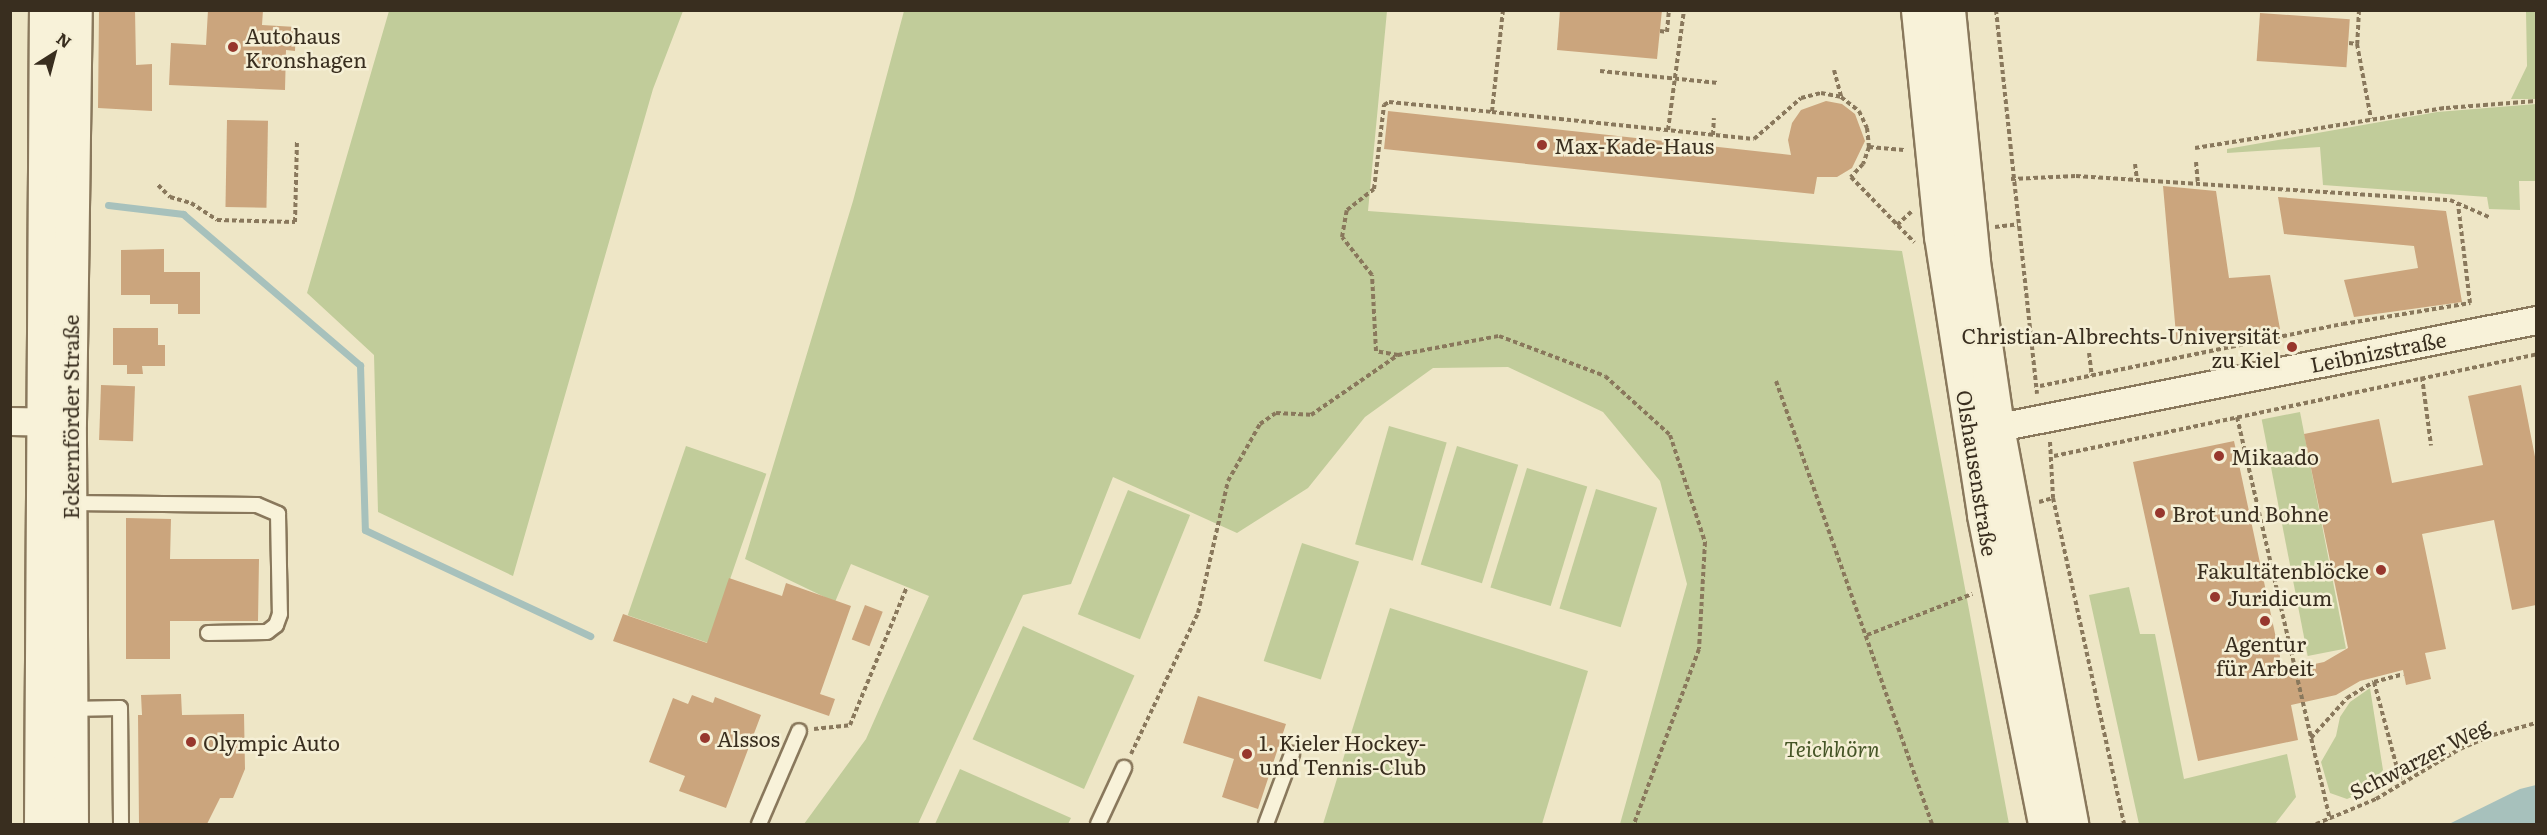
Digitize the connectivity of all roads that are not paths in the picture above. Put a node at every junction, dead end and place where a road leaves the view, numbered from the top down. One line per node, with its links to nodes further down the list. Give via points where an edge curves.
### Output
1 (46, 10): 6 (street, Eckernförder Straße)
2 (75, 10): 6 (street, Eckernförder Straße)
3 (1918, 10): 7 (street, Olshausenstraße, via 1941,236)
4 (1948, 10): 7 (street, Olshausenstraße, via 1973,262)
5 (2536, 320): 7 (street, Leibnizstraße)
6 (40, 422): 8 (street, Eckernförder Straße); 14 (street, Eckernförder Straße)
7 (1984, 429): 20 (street, Olshausenstraße, via 1996,588); 21 (street, Olshausenstraße)
8 (69, 503): 9 (lane, via 257,505 278,514 280,614 276,625 267,632); 10 (street, Eckernförder Straße)
9 (208, 633)
10 (69, 709): 15 (street, Eckernförder Straße); 16 (lane, via 120,708)
11 (799, 731): 17 (lane)
12 (1292, 754): 19 (lane)
13 (1124, 768): 18 (lane)
14 (41, 825)
15 (71, 825)
16 (121, 825)
17 (759, 825)
18 (1098, 825)
19 (1266, 825)
20 (2045, 825)
21 (2071, 825)

